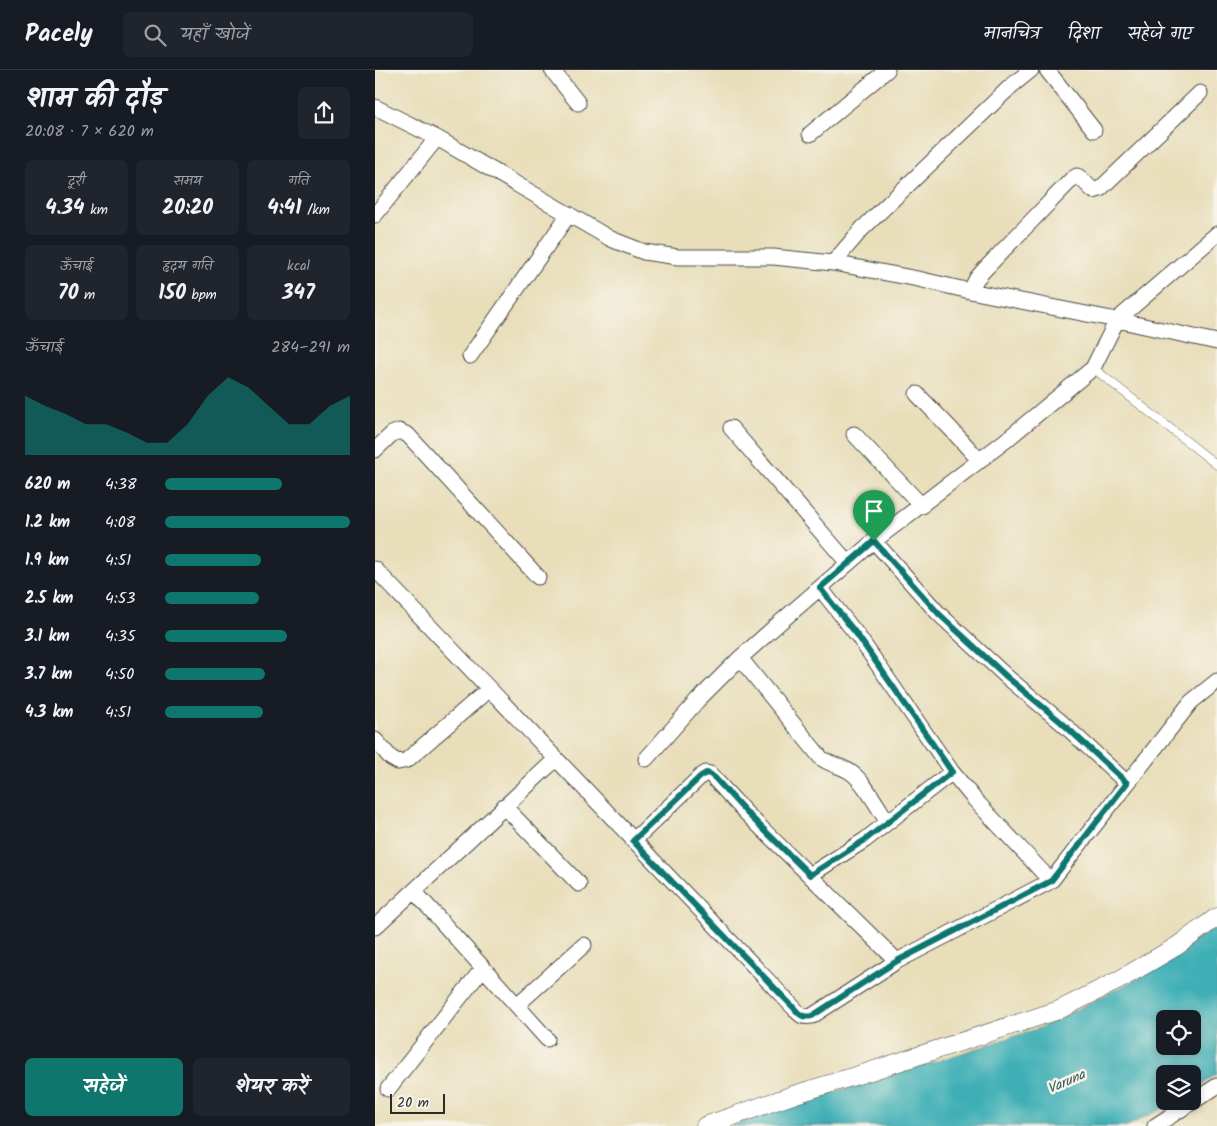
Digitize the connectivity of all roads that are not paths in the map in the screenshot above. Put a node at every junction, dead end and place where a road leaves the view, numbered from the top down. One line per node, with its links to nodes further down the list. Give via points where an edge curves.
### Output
1 (552, 70): 6 (street)
2 (887, 70): 9 (street)
3 (1031, 70): 14 (street, via 862,229)
4 (1047, 70): 8 (street)
5 (1200, 93): 15 (street, via 1100,189 1094,190 1077,176 1072,179 985,269)
6 (579, 103)
7 (375, 107): 10 (street)
8 (1094, 130)
9 (810, 134)
10 (437, 138): 11 (street); 12 (street)
11 (569, 214): 14 (street, via 644,252 678,257 773,257); 18 (street)
12 (375, 216)
13 (1217, 234): 16 (street)
14 (833, 263): 15 (street)
15 (970, 291): 16 (street)
16 (1117, 320): 17 (street); 19 (street)
17 (1217, 342)
18 (470, 356)
19 (1093, 368): 24 (street); 25 (lane)
20 (917, 394): 24 (street)
21 (731, 428): 28 (street)
22 (854, 434): 26 (street)
23 (375, 450): 30 (street, via 392,434 399,431 408,435)
24 (979, 461): 26 (street)
25 (1217, 465)
26 (921, 506): 27 (street)
27 (874, 541): 28 (street); 39 (street, via 939,614)
28 (848, 563): 31 (street)
29 (375, 570): 34 (street)
30 (538, 577)
31 (820, 588): 32 (street); 38 (street)
32 (740, 658): 37 (street); 41 (street, via 821,758 853,773)
33 (1217, 681): 39 (street, via 1191,702)
34 (489, 689): 35 (street, via 407,760 399,762 391,758); 36 (street)
35 (375, 740)
36 (556, 759): 40 (street); 42 (street)
37 (646, 759)
38 (952, 772): 41 (street); 44 (street)
39 (1127, 783): 44 (street)
40 (504, 806): 45 (street); 46 (street)
41 (888, 822): 43 (street)
42 (633, 841): 43 (street, via 706,773 715,778); 50 (street, via 801,1016 812,1016)
43 (810, 875): 50 (street)
44 (1051, 881): 50 (street)
45 (579, 884)
46 (414, 891): 48 (street); 51 (street)
47 (1217, 917): 57 (street, via 1177,946 1059,1010)
48 (375, 927)
49 (585, 945): 52 (street)
50 (897, 961)
51 (483, 968): 52 (street); 55 (street)
52 (517, 1005): 53 (street)
53 (547, 1039)
54 (1217, 1086): 56 (street)
55 (389, 1089)
56 (1172, 1120): 58 (street)
57 (705, 1126)
58 (1155, 1126)

